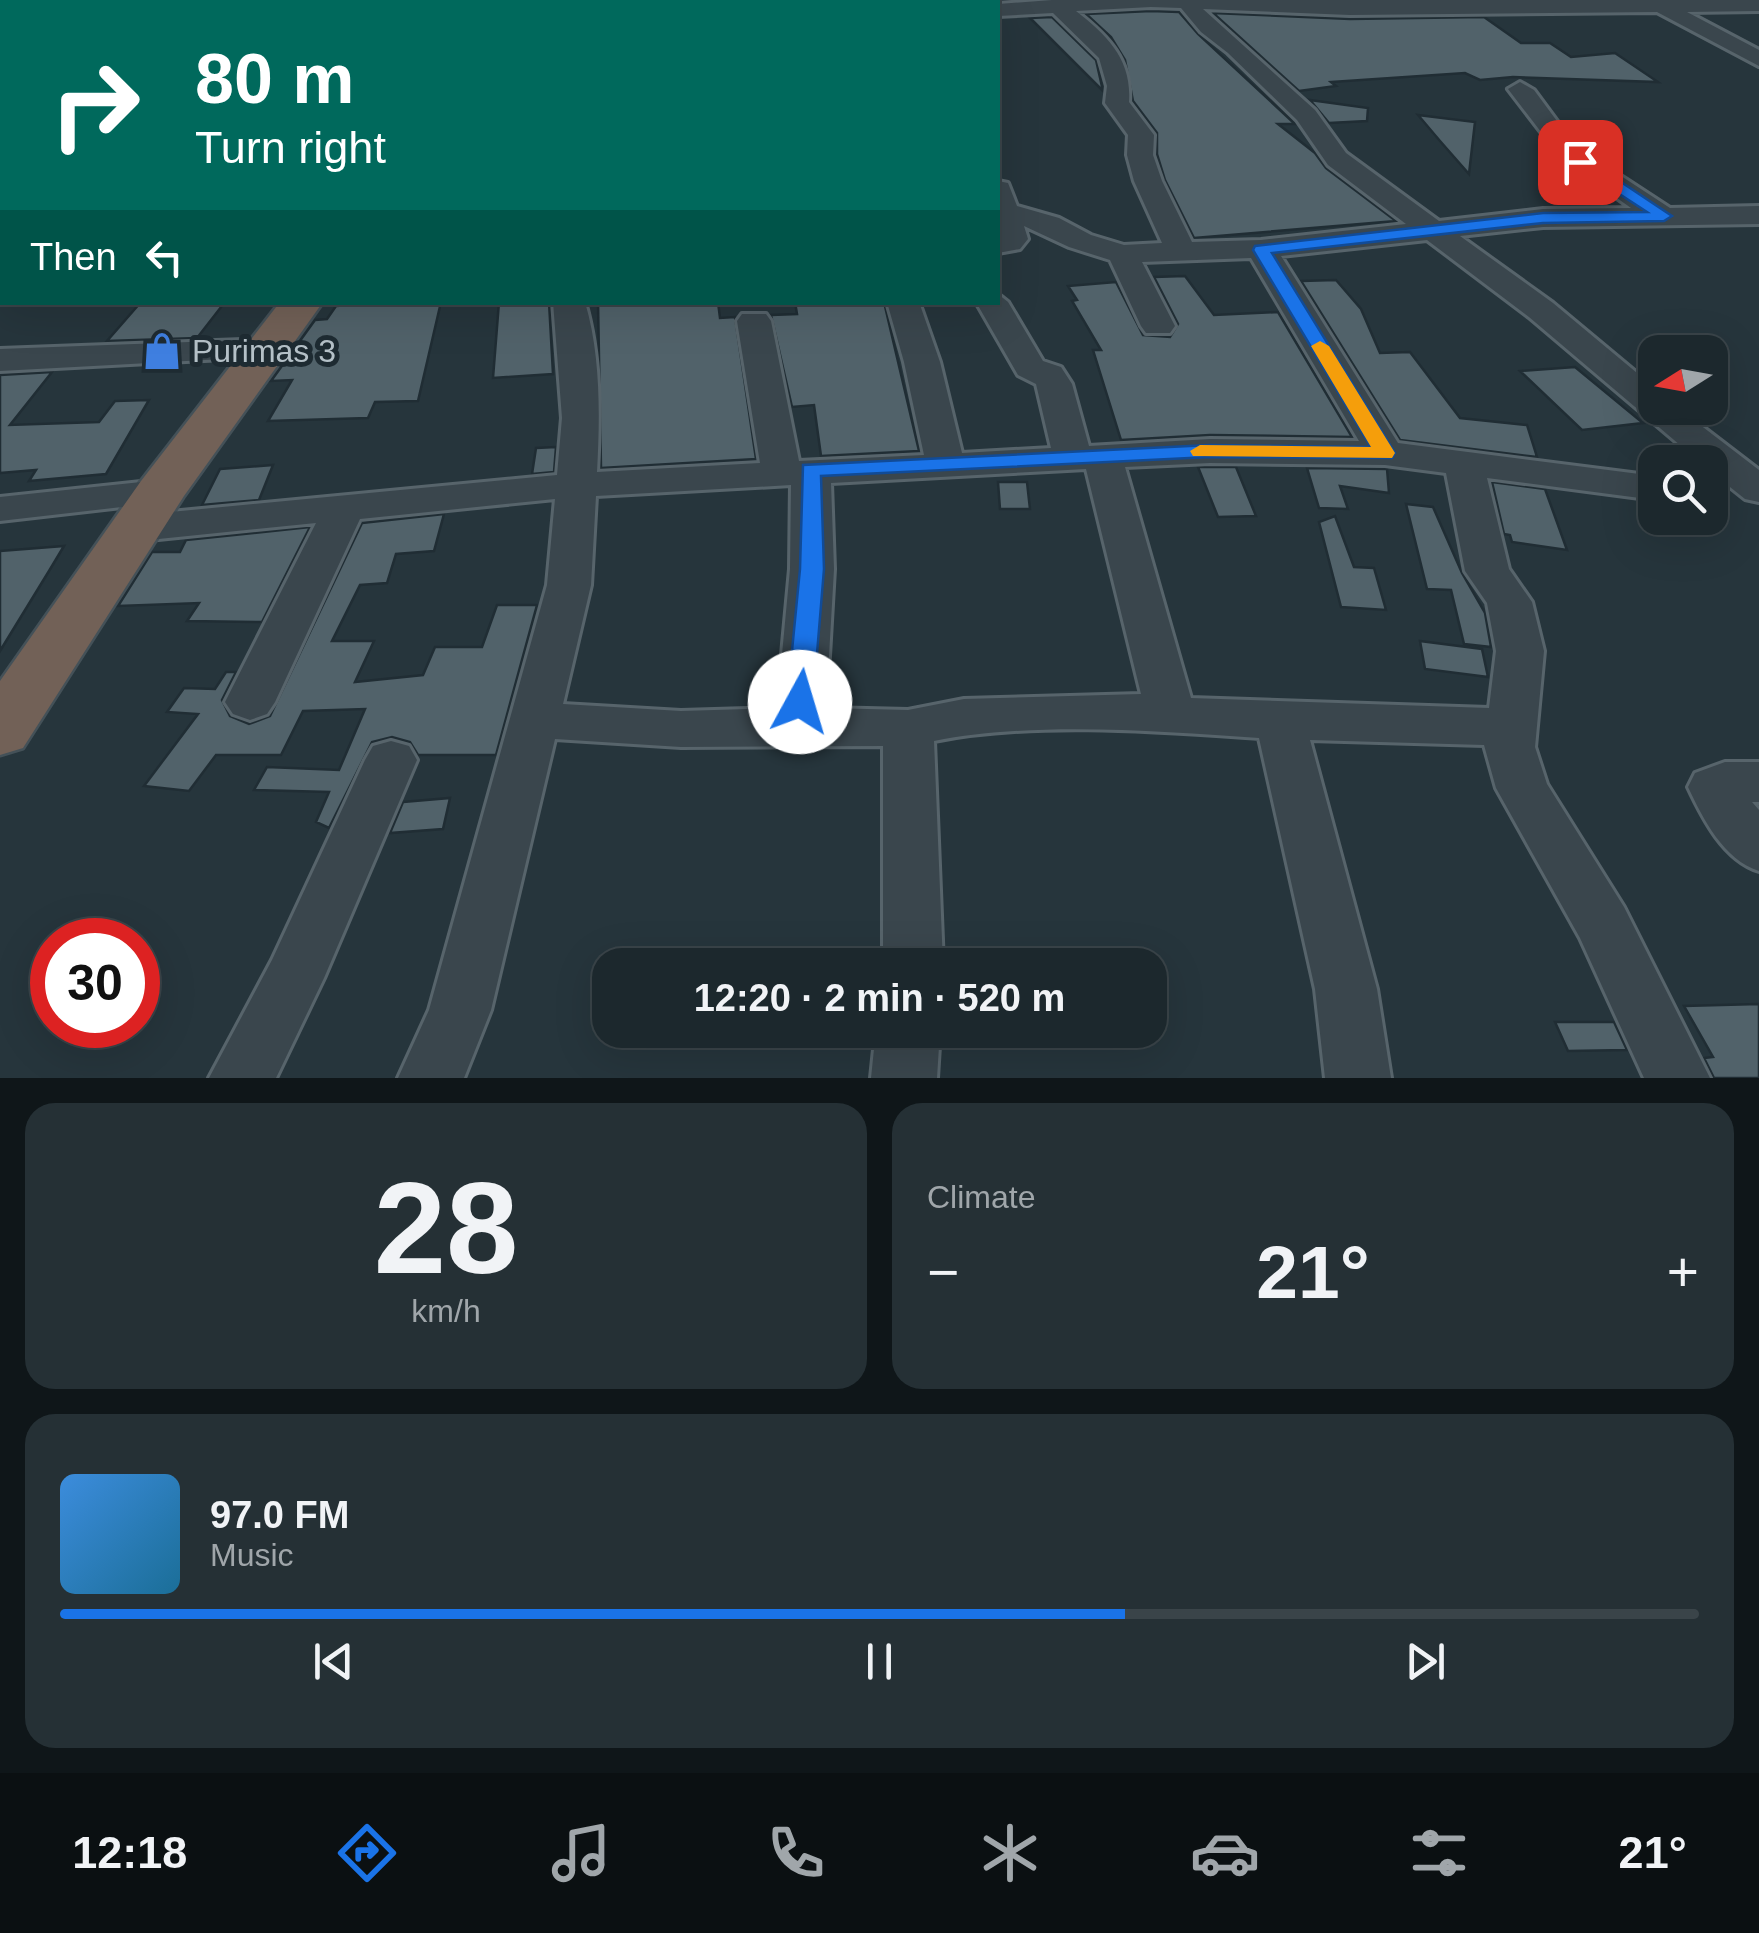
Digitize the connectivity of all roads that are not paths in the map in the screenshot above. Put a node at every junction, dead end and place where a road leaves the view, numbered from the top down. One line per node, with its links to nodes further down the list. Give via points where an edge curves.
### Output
1 (1374, 0): 2 (street)
2 (1610, 0)
3 (1186, 1): 4 (street); 6 (street); 14 (street, via 1306,115 1337,159)
4 (1254, 2): 7 (street, via 1368,9)
5 (1759, 4): 7 (street)
6 (1056, 6): 8 (street); 17 (street, via 1094,37 1118,69 1118,103 1141,136 1148,181)
7 (1661, 6): 9 (street)
8 (1000, 10)
9 (1759, 59)
10 (1520, 89): 12 (street, via 1580,162)
11 (1000, 202): 15 (street, via 1013,239); 18 (street)
12 (1664, 216): 13 (street); 14 (street)
13 (1759, 216)
14 (1431, 228): 16 (street); 27 (street)
15 (1000, 244)
16 (1261, 250): 17 (street); 29 (street)
17 (1181, 252): 18 (street)
18 (1122, 254): 24 (street)
19 (300, 305): 25 (highway)
20 (570, 305): 34 (street, via 582,418)
21 (904, 305): 31 (street)
22 (994, 305): 30 (street, via 1030,368 1054,384)
23 (754, 321): 33 (street)
24 (1158, 326)
25 (269, 349): 26 (street); 40 (highway)
26 (0, 360)
27 (1638, 393)
28 (1677, 425): 36 (street)
29 (1385, 453): 30 (street); 32 (street)
30 (1088, 457): 31 (street); 42 (street)
31 (944, 464): 33 (street)
32 (1464, 464): 35 (street); 46 (street, via 1486,571 1509,602 1520,651)
33 (796, 471): 34 (street); 45 (street, via 812,569)
34 (578, 485): 38 (street); 43 (street, via 569,586)
35 (1638, 486)
36 (1759, 491): 37 (street)
37 (1728, 492)
38 (346, 506): 40 (street); 41 (street)
39 (0, 509): 40 (street)
40 (149, 510): 48 (highway)
41 (250, 702)
42 (1171, 713): 44 (street); 47 (street, via 964,717)
43 (535, 720): 45 (street, via 681,729); 55 (street, via 460,1010)
44 (1271, 721): 46 (street); 57 (street, via 1286,743 1346,988)
45 (800, 726): 47 (street)
46 (1510, 726): 58 (street, via 1522,788 1604,925)
47 (908, 728): 52 (street)
48 (0, 732)
49 (391, 760): 54 (street)
50 (1759, 782): 51 (street, via 1714,787)
51 (1759, 849)
52 (913, 948)
53 (906, 1048): 56 (street)
54 (242, 1078)
55 (431, 1078)
56 (904, 1078)
57 (1358, 1078)
58 (1677, 1078)

